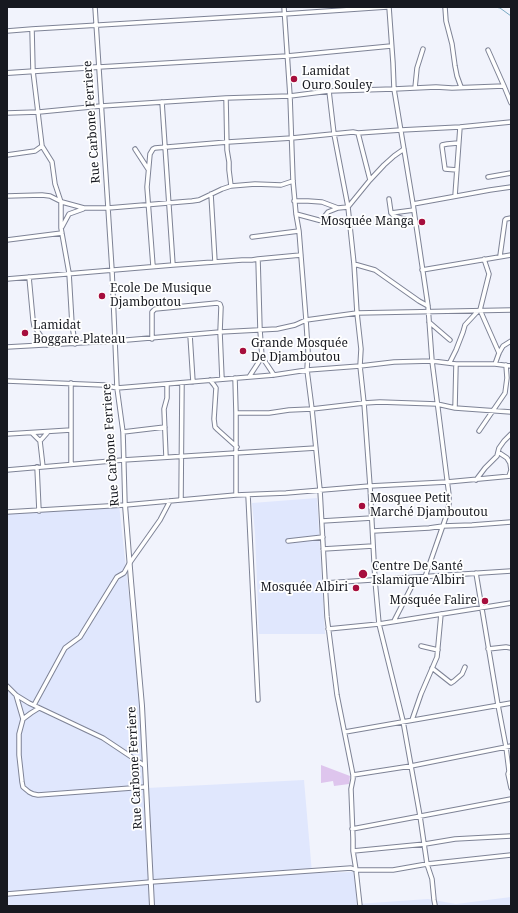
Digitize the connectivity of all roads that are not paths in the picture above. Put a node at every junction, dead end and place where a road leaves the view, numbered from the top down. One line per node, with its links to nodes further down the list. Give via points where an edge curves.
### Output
1 (95, 7): 6 (street, Rue Carbone Ferriere)
2 (284, 7): 5 (street)
3 (388, 7): 5 (street); 9 (street)
4 (444, 7): 17 (street, via 454,66)
5 (284, 14): 6 (street); 12 (street)
6 (96, 25): 7 (street); 13 (street, Rue Carbone Ferriere)
7 (32, 29): 8 (street); 14 (street)
8 (7, 31)
9 (391, 46): 12 (street); 19 (street)
10 (423, 49): 18 (street, via 417,68)
11 (488, 50): 16 (street)
12 (287, 56): 13 (street); 21 (street)
13 (99, 67): 14 (street); 25 (street, Rue Carbone Ferriere)
14 (33, 70): 15 (street); 26 (street)
15 (7, 73)
16 (504, 86): 17 (street); 24 (street)
17 (462, 87): 18 (street)
18 (415, 88): 19 (street)
19 (394, 89): 20 (street); 30 (street)
20 (329, 91): 21 (street); 32 (street)
21 (290, 96): 22 (street); 33 (street)
22 (226, 98): 23 (street); 34 (street)
23 (162, 102): 25 (street); 37 (street)
24 (511, 103)
25 (102, 106): 26 (street); 60 (street, Rue Carbone Ferriere)
26 (39, 112): 27 (street); 36 (street)
27 (7, 113)
28 (511, 122): 29 (street)
29 (460, 127): 30 (street); 35 (street)
30 (401, 130): 31 (street); 39 (street)
31 (358, 133): 32 (street); 45 (street)
32 (334, 134): 33 (street); 58 (street)
33 (292, 138): 34 (street); 46 (street)
34 (228, 142): 37 (street); 47 (street)
35 (458, 143): 42 (street); 42 (street, via 442,145 445,169)
36 (42, 146): 40 (street, via 35,151); 54 (street, via 52,162)
37 (165, 147): 41 (street, via 155,148 150,154); 55 (street)
38 (135, 149): 41 (street)
39 (404, 149): 45 (street); 56 (street)
40 (7, 156)
41 (148, 170): 57 (street)
42 (457, 170): 51 (street)
43 (511, 173): 44 (street)
44 (488, 177)
45 (370, 180): 58 (street)
46 (293, 181): 47 (street, via 281,185); 53 (street)
47 (231, 186): 49 (street)
48 (511, 187): 51 (street)
49 (211, 194): 55 (street, via 192,202); 77 (street)
50 (7, 196): 54 (street, via 42,195)
51 (455, 196): 56 (street)
52 (389, 199): 63 (street)
53 (294, 201): 61 (street, via 322,202); 64 (street)
54 (61, 202): 59 (street); 67 (street)
55 (169, 203): 57 (street); 79 (street)
56 (413, 204): 62 (street)
57 (148, 205): 60 (street); 80 (street)
58 (348, 207): 61 (street); 78 (street)
59 (84, 208): 60 (street); 67 (street, via 70,214)
60 (108, 208): 81 (street, Rue Carbone Ferriere)
61 (338, 208): 64 (street, via 328,212 322,221)
62 (414, 210): 63 (street); 82 (street)
63 (391, 213): 66 (street)
64 (296, 214): 68 (street)
65 (511, 218): 74 (street, via 505,220)
66 (407, 220)
67 (61, 228): 69 (street)
68 (299, 231): 70 (street); 72 (street)
69 (62, 233): 71 (street); 83 (street)
70 (252, 236)
71 (7, 240)
72 (301, 255): 75 (street); 91 (street)
73 (511, 255): 74 (street)
74 (500, 256): 76 (street)
75 (258, 259): 77 (street); 93 (street)
76 (484, 259): 82 (street); 87 (street, via 489,274)
77 (215, 262): 79 (street)
78 (354, 264): 86 (street, via 375,270); 90 (street)
79 (173, 265): 80 (street)
80 (153, 266): 81 (street)
81 (112, 270): 83 (street); 99 (street, Rue Carbone Ferriere)
82 (422, 270): 86 (street)
83 (69, 273): 84 (street); 100 (street, via 72,324)
84 (29, 277): 85 (street); 101 (street, via 34,326)
85 (7, 279)
86 (428, 306): 89 (street)
87 (479, 310): 88 (street); 89 (street); 103 (street); 106 (street, via 465,324 464,332)
88 (511, 310)
89 (428, 312): 90 (street); 92 (street)
90 (357, 313): 91 (street); 110 (street)
91 (306, 320): 93 (street); 112 (street)
92 (429, 322): 97 (street); 105 (street)
93 (260, 330): 94 (street); 104 (street)
94 (220, 332): 95 (street); 96 (street, via 221,306 212,303 155,309 152,312); 116 (street)
95 (190, 336): 96 (street); 119 (street)
96 (152, 339): 99 (street)
97 (450, 340)
98 (511, 341): 103 (street, via 503,346)
99 (116, 342): 100 (street); 123 (street, Rue Carbone Ferriere)
100 (76, 344): 101 (street)
101 (47, 345): 102 (street)
102 (7, 347)
103 (499, 353): 108 (street)
104 (262, 357): 113 (street); 114 (street)
105 (432, 361): 106 (street); 110 (street); 125 (street)
106 (450, 362): 107 (street)
107 (456, 364): 108 (street); 126 (street)
108 (495, 364): 109 (street)
109 (506, 365): 111 (street); 128 (street, via 505,393)
110 (360, 366): 112 (street); 124 (street)
111 (511, 366)
112 (307, 370): 113 (street); 127 (street)
113 (274, 375): 114 (street)
114 (249, 377): 115 (street)
115 (235, 378): 116 (street); 130 (street)
116 (222, 379): 117 (street)
117 (210, 380): 119 (street); 140 (street, via 216,388 215,427)
118 (7, 381): 120 (street)
119 (193, 382): 121 (street)
120 (71, 383): 123 (street); 132 (street)
121 (182, 383): 122 (street); 144 (street)
122 (167, 384): 123 (street); 131 (street)
123 (117, 388): 135 (street, Rue Carbone Ferriere)
124 (364, 402): 125 (street); 127 (street); 154 (street)
125 (437, 404): 126 (street); 153 (street)
126 (455, 408): 128 (street)
127 (312, 409): 130 (street); 141 (street)
128 (492, 411): 129 (street); 133 (street)
129 (511, 412)
130 (236, 413): 140 (street)
131 (165, 427): 135 (street); 145 (street)
132 (71, 430): 134 (street); 147 (street)
133 (478, 431)
134 (48, 432): 136 (street); 139 (street)
135 (123, 432): 146 (street, Rue Carbone Ferriere)
136 (32, 433): 137 (street); 139 (street)
137 (7, 434)
138 (511, 434): 142 (street, via 501,444)
139 (40, 441): 149 (street)
140 (236, 447): 143 (street)
141 (316, 448): 143 (street); 155 (street)
142 (498, 452): 151 (street, via 507,458 510,464); 152 (street)
143 (236, 453): 144 (street); 156 (street)
144 (181, 456): 145 (street); 158 (street)
145 (166, 457): 146 (street)
146 (123, 460): 147 (street); 160 (street, Rue Carbone Ferriere)
147 (71, 464): 149 (street)
148 (37, 467): 149 (street); 150 (street); 161 (street)
149 (43, 467)
150 (7, 470)
151 (510, 476): 152 (street)
152 (476, 480): 153 (street)
153 (447, 482): 154 (street); 166 (street, via 449,504)
154 (370, 486): 155 (street); 163 (street)
155 (320, 490): 157 (street); 164 (street)
156 (236, 495): 157 (street); 158 (street)
157 (248, 495): 193 (street)
158 (181, 500): 159 (street)
159 (170, 501): 160 (street); 172 (street)
160 (125, 505): 161 (street); 172 (street, Rue Carbone Ferriere)
161 (39, 511): 162 (street)
162 (7, 512)
163 (372, 518): 164 (street); 167 (street)
164 (322, 521): 168 (street)
165 (511, 522): 166 (street)
166 (443, 526): 167 (street); 175 (street)
167 (372, 531): 170 (street)
168 (323, 537): 169 (street); 171 (street)
169 (288, 541)
170 (373, 546): 171 (street); 177 (street)
171 (323, 549): 178 (street)
172 (129, 564): 195 (street, via 124,573 116,577 80,637 65,648); 204 (street, Rue Carbone Ferriere)
173 (511, 570): 174 (street)
174 (476, 573): 175 (street); 180 (street)
175 (425, 577): 176 (street)
176 (416, 578): 177 (street); 182 (street)
177 (375, 580): 178 (street); 183 (street)
178 (325, 584): 184 (street)
179 (511, 603): 180 (street)
180 (482, 607): 181 (street); 187 (street)
181 (441, 614): 182 (street); 188 (street)
182 (394, 622): 183 (street)
183 (379, 624): 184 (street); 200 (street)
184 (328, 629): 201 (street)
185 (421, 646): 188 (street)
186 (511, 648): 187 (street)
187 (488, 649): 196 (street)
188 (438, 650): 190 (street)
189 (465, 667): 190 (street, via 462,674 450,683)
190 (432, 668): 199 (street)
191 (7, 686): 192 (street)
192 (16, 695): 195 (street); 198 (street)
193 (258, 700)
194 (511, 703): 196 (street)
195 (34, 705): 197 (street)
196 (498, 705): 199 (street); 203 (street)
197 (39, 708): 198 (street); 204 (street, via 103,738)
198 (23, 719): 208 (street, via 19,734 19,755 23,787 29,792 38,795)
199 (412, 720): 200 (street)
200 (403, 722): 201 (street); 205 (street)
201 (345, 732): 206 (street)
202 (511, 746): 203 (street)
203 (506, 747): 205 (street); 207 (street)
204 (145, 766): 208 (street, Rue Carbone Ferriere)
205 (411, 766): 206 (street); 211 (street)
206 (353, 774): 212 (street)
207 (510, 774): 209 (street)
208 (146, 787): 219 (street, Rue Carbone Ferriere)
209 (511, 788)
210 (511, 800): 211 (street)
211 (420, 816): 212 (street); 214 (street)
212 (352, 829): 215 (street)
213 (511, 836): 214 (street, via 455,839)
214 (425, 844): 215 (street); 217 (street)
215 (353, 851): 218 (street)
216 (511, 856): 217 (street)
217 (427, 864): 218 (street, via 393,870); 221 (street, via 432,879)
218 (356, 870): 219 (street, via 351,868); 223 (street)
219 (151, 882): 220 (street); 222 (street, Rue Carbone Ferriere)
220 (7, 894)
221 (435, 905)
222 (152, 906)
223 (360, 906)

